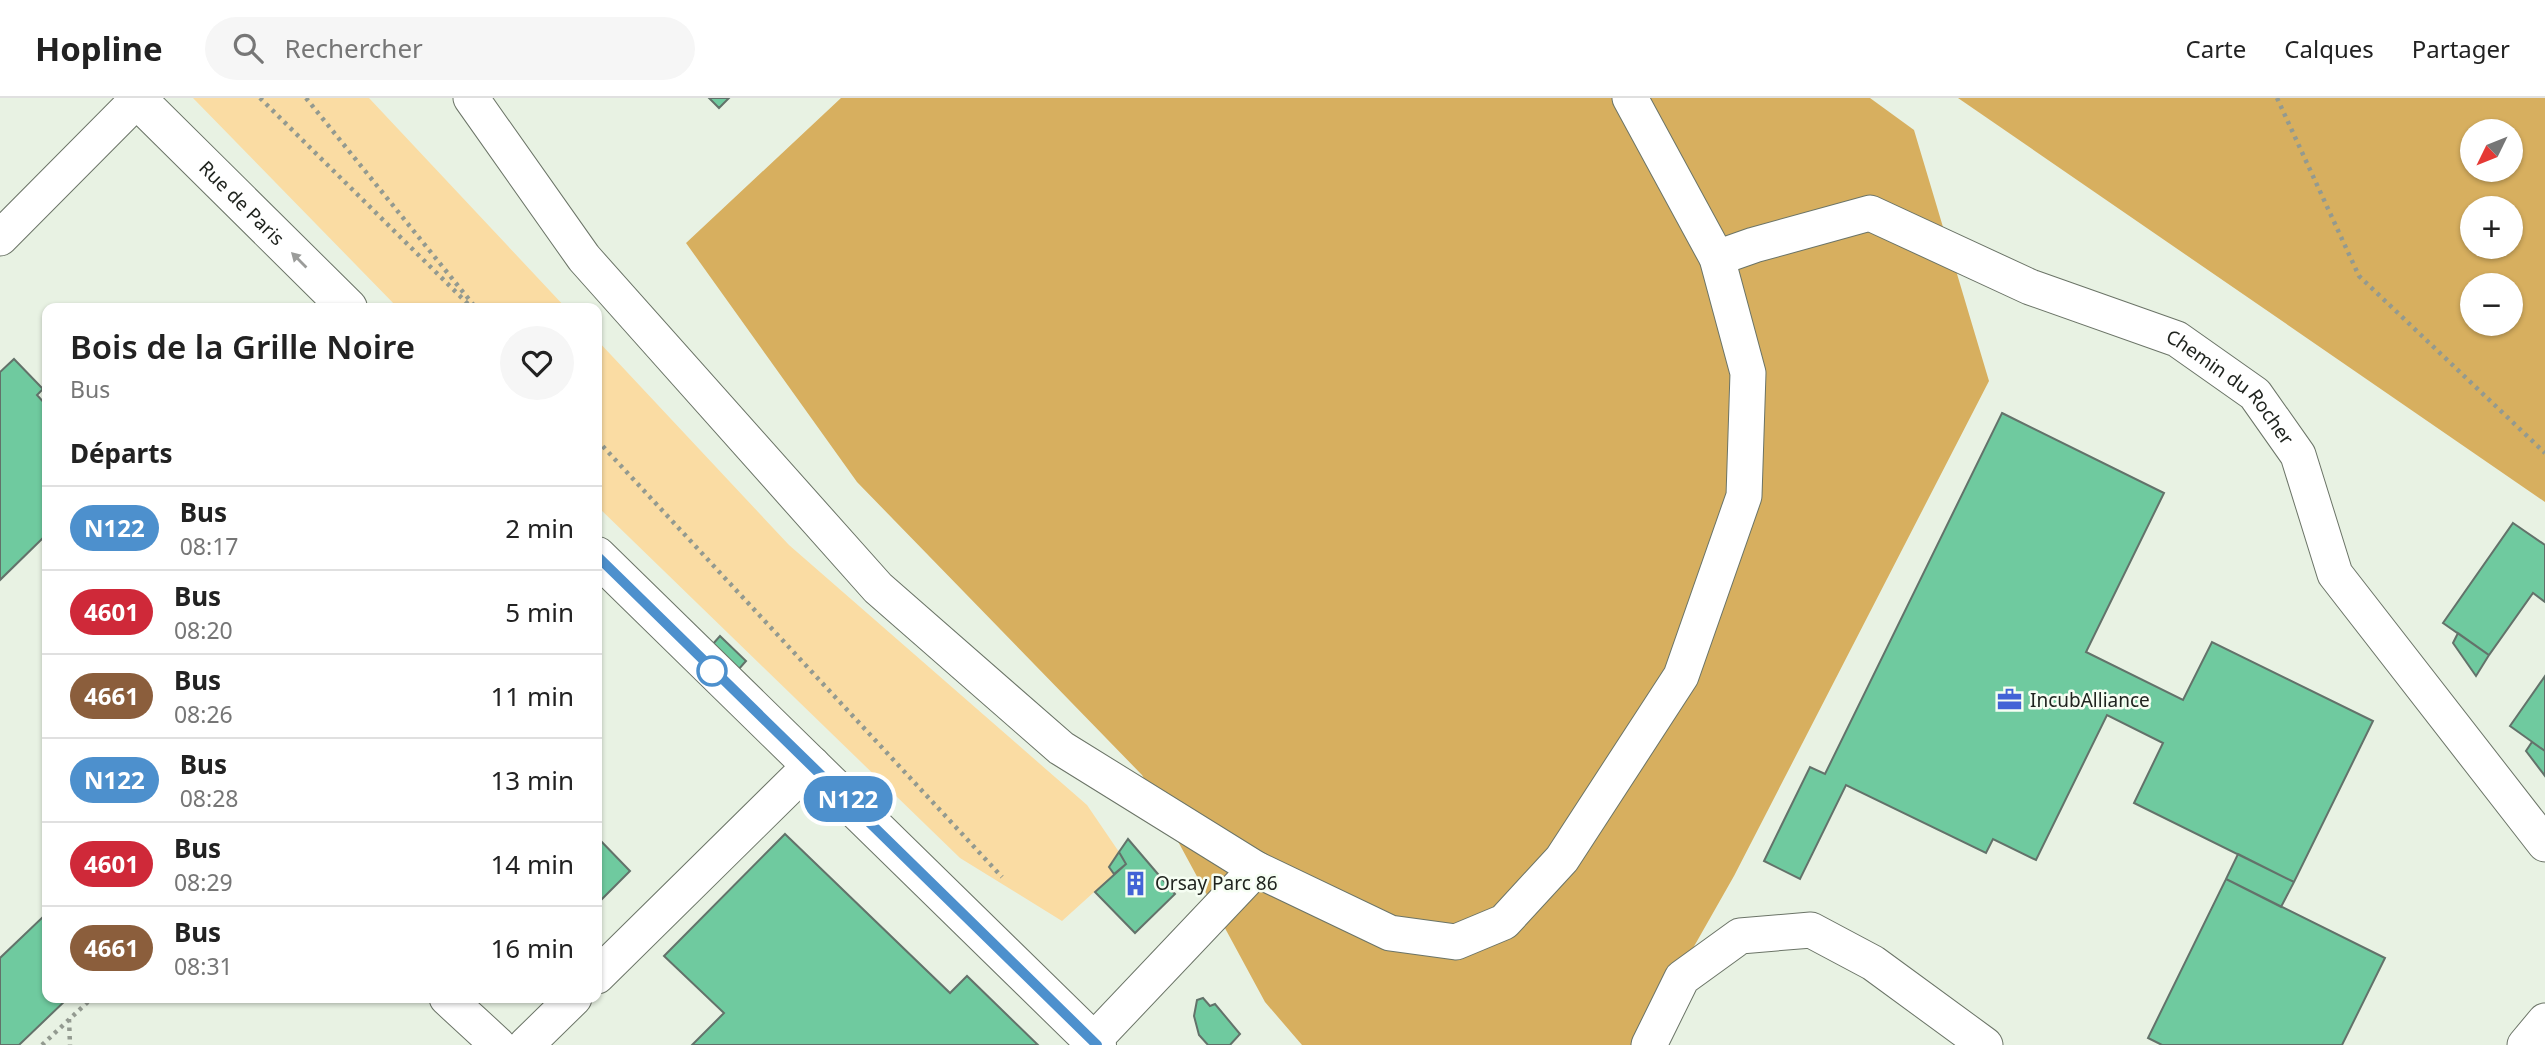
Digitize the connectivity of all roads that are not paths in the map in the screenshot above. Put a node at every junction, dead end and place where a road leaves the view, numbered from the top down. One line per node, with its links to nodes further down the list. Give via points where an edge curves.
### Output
1 (471, 98): 10 (lane, via 583,258 878,588 1061,748)
2 (1630, 98): 5 (lane)
3 (137, 99): 4 (lane); 6 (main road, Rue de Paris, one-way to 3)
4 (4, 227)
5 (1717, 258): 9 (lane, Chemin du Rocher, via 1870,212 2030,287 2177,339 2222,370 2255,394 2298,455 2335,574); 10 (lane, via 1748,373 1744,496 1681,676 1562,859 1504,922 1456,942 1390,933)
6 (343, 303)
7 (602, 561): 8 (main road)
8 (812, 764): 11 (lane); 15 (main road)
9 (2545, 845)
10 (1256, 869): 15 (lane)
11 (602, 971)
12 (452, 1003): 16 (lane)
13 (570, 1003): 17 (lane)
14 (2545, 1021): 20 (lane)
15 (1095, 1043)
16 (498, 1045)
17 (526, 1045)
18 (1649, 1045): 19 (lane, via 1682,978 1740,936 1811,930 1873,962)
19 (1984, 1045)
20 (2525, 1045)

